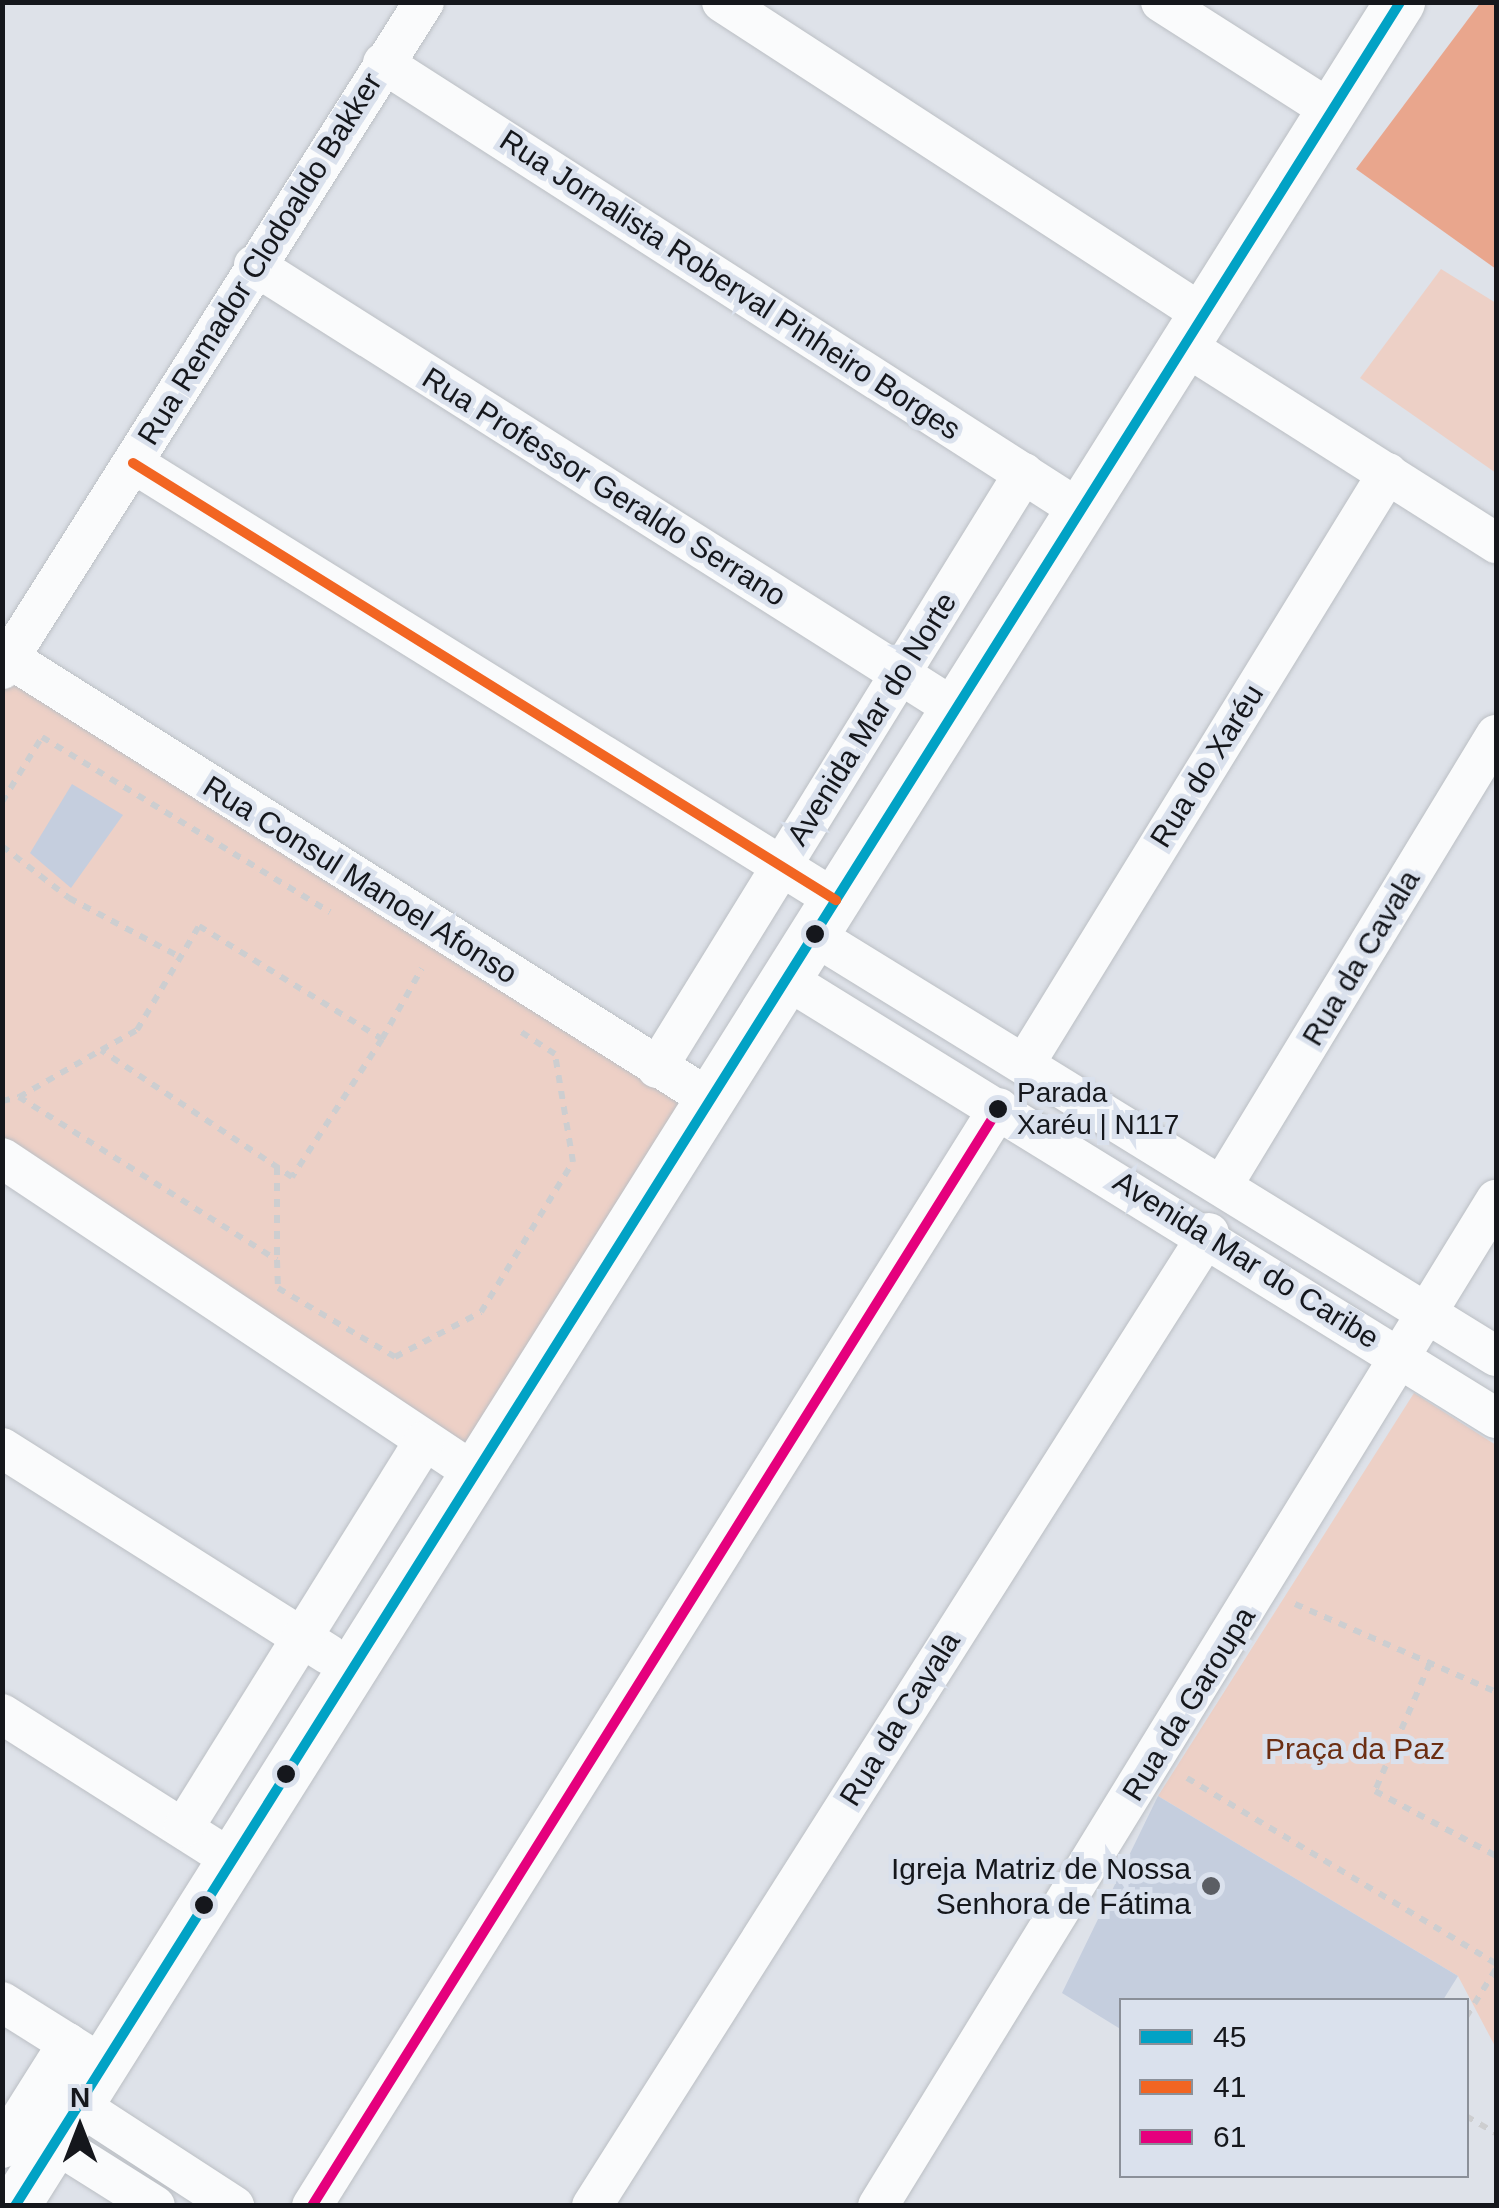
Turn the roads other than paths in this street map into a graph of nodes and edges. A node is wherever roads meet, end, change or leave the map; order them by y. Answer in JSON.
{"nodes":[{"id":1,"x":424,"y":2,"type":"edge"},
{"id":2,"x":722,"y":2,"type":"edge"},
{"id":3,"x":1160,"y":2,"type":"edge"},
{"id":4,"x":1400,"y":2,"type":"edge"},
{"id":5,"x":383,"y":62,"type":"junction"},
{"id":6,"x":1332,"y":111,"type":"junction"},
{"id":7,"x":254,"y":265,"type":"junction"},
{"id":8,"x":1194,"y":330,"type":"junction"},
{"id":9,"x":132,"y":462,"type":"junction"},
{"id":10,"x":1388,"y":472,"type":"junction"},
{"id":11,"x":1024,"y":473,"type":"junction"},
{"id":12,"x":1077,"y":508,"type":"junction"},
{"id":13,"x":1496,"y":543,"type":"edge"},
{"id":14,"x":6,"y":663,"type":"edge"},
{"id":15,"x":900,"y":674,"type":"junction"},
{"id":16,"x":954,"y":708,"type":"junction"},
{"id":17,"x":1496,"y":735,"type":"edge"},
{"id":18,"x":782,"y":866,"type":"junction"},
{"id":19,"x":826,"y":918,"type":"junction"},
{"id":20,"x":789,"y":981,"type":"junction"},
{"id":21,"x":1027,"y":1060,"type":"junction"},
{"id":22,"x":657,"y":1068,"type":"junction"},
{"id":23,"x":712,"y":1101,"type":"junction"},
{"id":24,"x":999,"y":1108,"type":"junction"},
{"id":25,"x":2,"y":1158,"type":"edge"},
{"id":26,"x":1225,"y":1181,"type":"junction"},
{"id":27,"x":1496,"y":1200,"type":"edge"},
{"id":28,"x":1209,"y":1233,"type":"junction"},
{"id":29,"x":1429,"y":1311,"type":"junction"},
{"id":30,"x":1496,"y":1356,"type":"edge"},
{"id":31,"x":1403,"y":1360,"type":"junction"},
{"id":32,"x":1496,"y":1418,"type":"edge"},
{"id":33,"x":424,"y":1442,"type":"junction"},
{"id":34,"x":2,"y":1448,"type":"edge"},
{"id":35,"x":479,"y":1476,"type":"junction"},
{"id":36,"x":305,"y":1638,"type":"junction"},
{"id":37,"x":356,"y":1673,"type":"junction"},
{"id":38,"x":2,"y":1714,"type":"edge"},
{"id":39,"x":184,"y":1827,"type":"junction"},
{"id":40,"x":232,"y":1860,"type":"junction"},
{"id":41,"x":2,"y":2002,"type":"edge"},
{"id":42,"x":77,"y":2090,"type":"junction"},
{"id":43,"x":2,"y":2148,"type":"edge"},
{"id":44,"x":15,"y":2206,"type":"edge"},
{"id":45,"x":155,"y":2206,"type":"edge"},
{"id":46,"x":234,"y":2206,"type":"edge"},
{"id":47,"x":312,"y":2206,"type":"edge"},
{"id":48,"x":592,"y":2206,"type":"edge"},
{"id":49,"x":878,"y":2206,"type":"edge"}],
"edges":[{"from":1,"to":5,"type":"street","name":"Rua Remador Clodoaldo Bakker"},
{"from":2,"to":8,"type":"street"},
{"from":3,"to":6,"type":"street"},
{"from":4,"to":6,"type":"street"},
{"from":5,"to":7,"type":"street","name":"Rua Remador Clodoaldo Bakker"},
{"from":5,"to":11,"type":"street","name":"Rua Jornalista Roberval Pinheiro Borges"},
{"from":6,"to":8,"type":"street"},
{"from":7,"to":9,"type":"street","name":"Rua Remador Clodoaldo Bakker"},
{"from":7,"to":15,"type":"street","name":"Rua Professor Geraldo Serrano"},
{"from":8,"to":10,"type":"street"},
{"from":8,"to":12,"type":"street"},
{"from":9,"to":14,"type":"street","name":"Rua Remador Clodoaldo Bakker"},
{"from":9,"to":18,"type":"street","name":"Avenida Mar do Caribe"},
{"from":10,"to":13,"type":"street"},
{"from":10,"to":21,"type":"street","name":"Rua do Xaréu"},
{"from":11,"to":12,"type":"street","name":"Rua Jornalista Roberval Pinheiro Borges"},
{"from":11,"to":15,"type":"street","name":"Avenida Mar do Norte"},
{"from":12,"to":16,"type":"street"},
{"from":14,"to":22,"type":"street","name":"Rua Consul Manoel Afonso"},
{"from":15,"to":16,"type":"street","name":"Rua Professor Geraldo Serrano"},
{"from":15,"to":18,"type":"street","name":"Avenida Mar do Norte"},
{"from":16,"to":19,"type":"street"},
{"from":17,"to":26,"type":"street","name":"Rua da Cavala"},
{"from":18,"to":19,"type":"street","name":"Avenida Mar do Caribe"},
{"from":18,"to":22,"type":"street","name":"Avenida Mar do Norte"},
{"from":19,"to":20,"type":"street"},
{"from":19,"to":21,"type":"street","name":"Avenida Mar do Caribe"},
{"from":20,"to":23,"type":"street"},
{"from":20,"to":24,"type":"street","name":"Avenida Mar do Caribe"},
{"from":21,"to":26,"type":"street","name":"Avenida Mar do Caribe"},
{"from":22,"to":23,"type":"street","name":"Rua Consul Manoel Afonso"},
{"from":23,"to":35,"type":"street"},
{"from":24,"to":28,"type":"street","name":"Avenida Mar do Caribe"},
{"from":24,"to":47,"type":"street"},
{"from":25,"to":33,"type":"street"},
{"from":26,"to":29,"type":"street","name":"Avenida Mar do Caribe"},
{"from":27,"to":29,"type":"street","name":"Rua da Garoupa"},
{"from":28,"to":31,"type":"street","name":"Avenida Mar do Caribe"},
{"from":28,"to":48,"type":"street","name":"Rua da Cavala"},
{"from":29,"to":30,"type":"street","name":"Avenida Mar do Caribe"},
{"from":29,"to":31,"type":"street","name":"Rua da Garoupa"},
{"from":31,"to":32,"type":"street","name":"Avenida Mar do Caribe"},
{"from":31,"to":49,"type":"street","name":"Rua da Garoupa"},
{"from":33,"to":35,"type":"street"},
{"from":33,"to":36,"type":"street"},
{"from":34,"to":36,"type":"street"},
{"from":35,"to":37,"type":"street"},
{"from":36,"to":37,"type":"street"},
{"from":36,"to":39,"type":"street"},
{"from":37,"to":40,"type":"street"},
{"from":38,"to":39,"type":"street"},
{"from":39,"to":40,"type":"street"},
{"from":40,"to":42,"type":"street"},
{"from":41,"to":42,"type":"street"},
{"from":42,"to":43,"type":"street"},
{"from":42,"to":44,"type":"street"},
{"from":42,"to":45,"type":"street"},
{"from":42,"to":46,"type":"street"}]}
